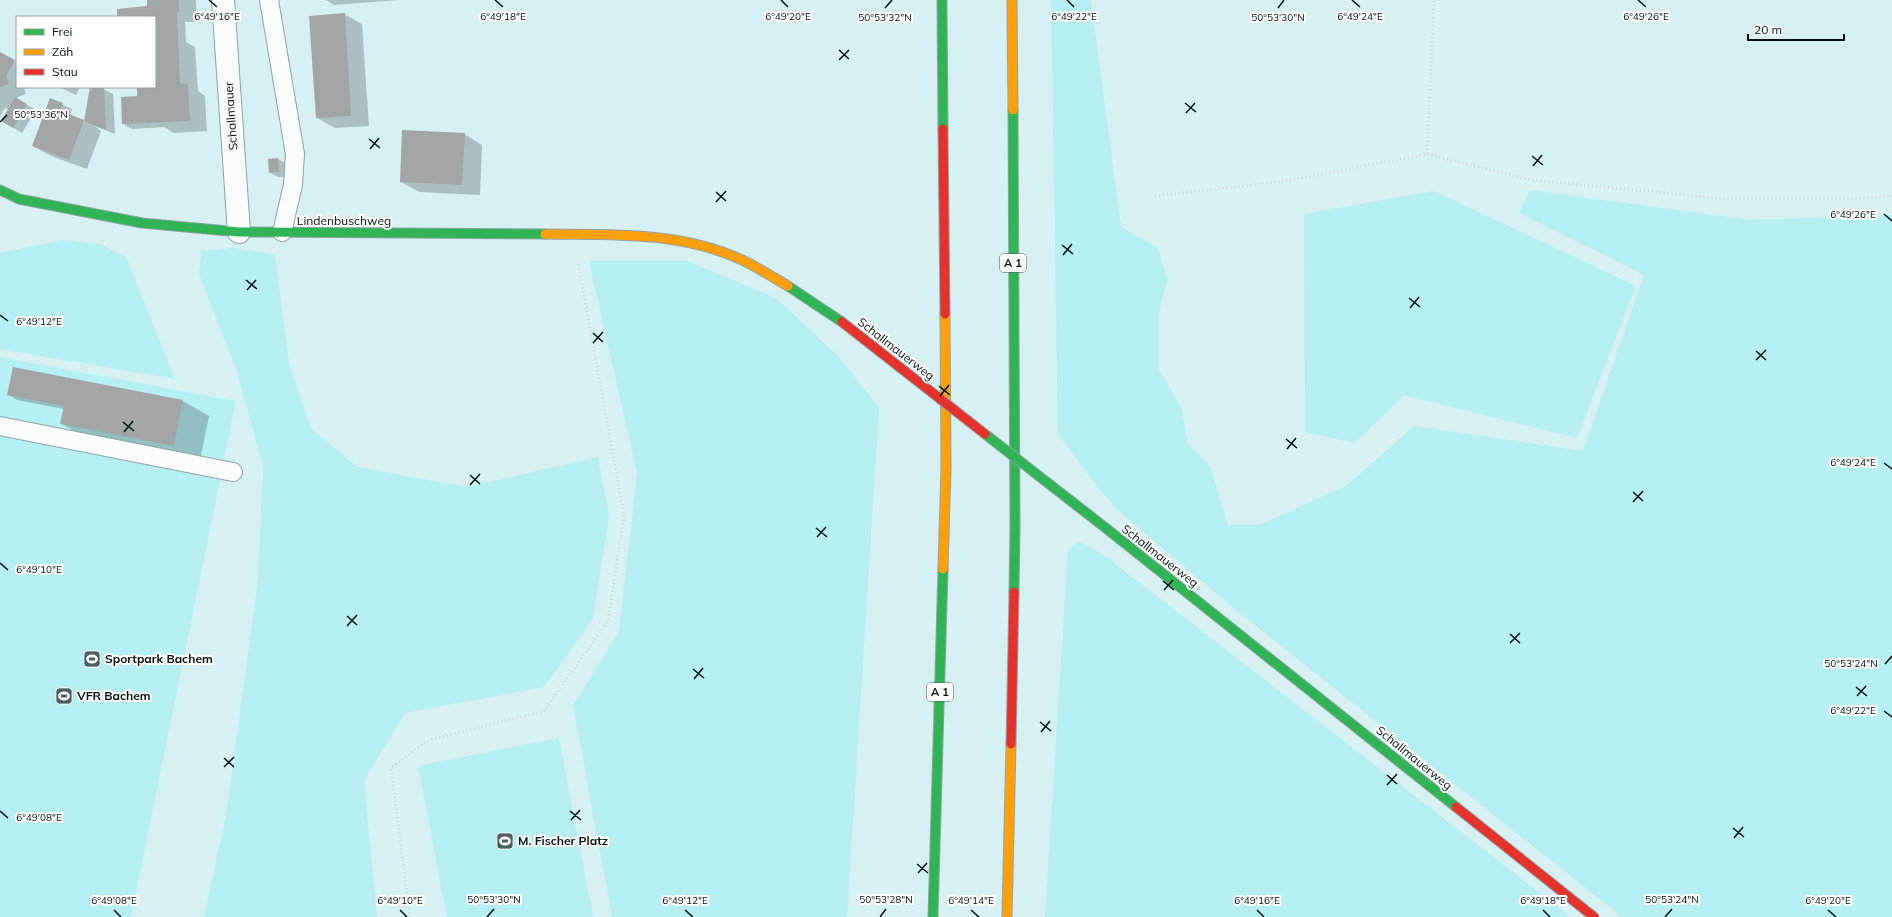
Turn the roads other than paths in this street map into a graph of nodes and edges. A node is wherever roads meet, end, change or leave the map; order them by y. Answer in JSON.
{"nodes":[{"id":1,"x":223,"y":0,"type":"edge"},
{"id":2,"x":269,"y":0,"type":"edge"},
{"id":3,"x":942,"y":0,"type":"edge"},
{"id":4,"x":1012,"y":0,"type":"edge"},
{"id":5,"x":0,"y":190,"type":"edge"},
{"id":6,"x":239,"y":232,"type":"junction"},
{"id":7,"x":282,"y":232,"type":"junction"},
{"id":8,"x":693,"y":243,"type":"joint"},
{"id":9,"x":0,"y":426,"type":"edge"},
{"id":10,"x":233,"y":472,"type":"dead end"},
{"id":11,"x":933,"y":917,"type":"edge"},
{"id":12,"x":1007,"y":917,"type":"edge"},
{"id":13,"x":1594,"y":917,"type":"edge"}],
"edges":[{"from":1,"to":6,"type":"street","name":"Schallmauer"},
{"from":2,"to":7,"type":"lane"},
{"from":3,"to":11,"type":"main road","number":"A 1"},
{"from":4,"to":12,"type":"main road","number":"A 1"},
{"from":5,"to":6,"type":"main road","name":"Lindenbuschweg"},
{"from":6,"to":7,"type":"main road","name":"Lindenbuschweg"},
{"from":7,"to":8,"type":"main road","name":"Lindenbuschweg"},
{"from":8,"to":13,"type":"main road","name":"Schallmauerweg","bridge":true},
{"from":9,"to":10,"type":"lane"}]}
